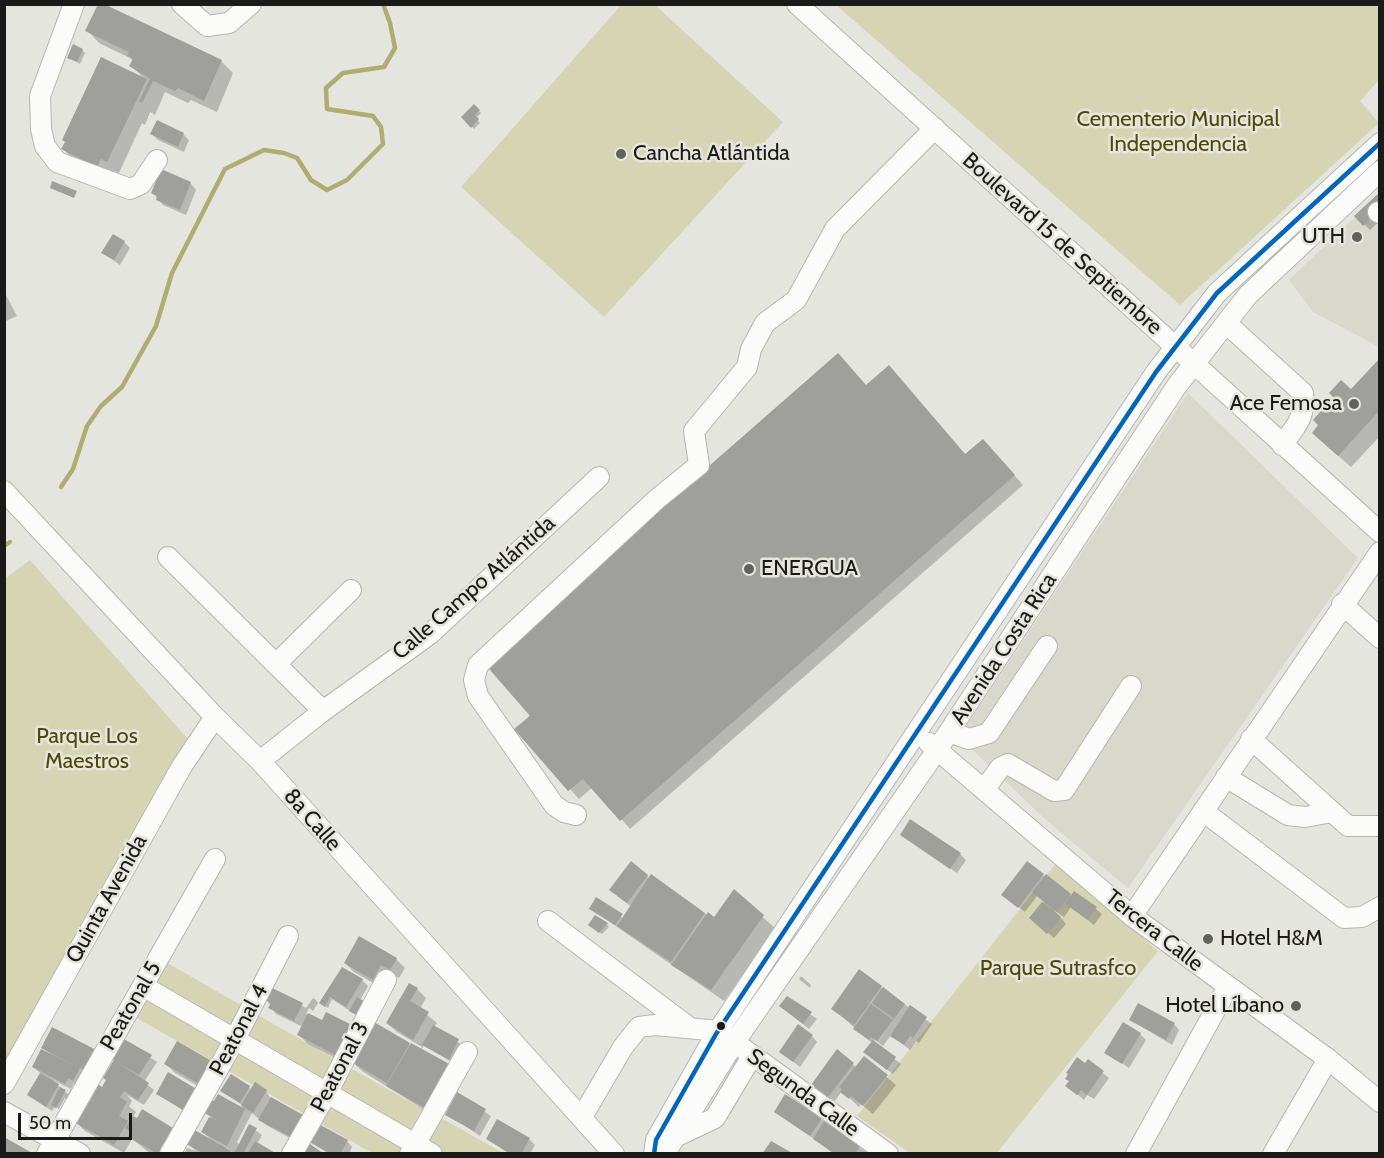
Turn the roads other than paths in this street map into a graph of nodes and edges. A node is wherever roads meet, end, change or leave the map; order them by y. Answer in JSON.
{"nodes":[{"id":1,"x":74,"y":4,"type":"edge"},
{"id":2,"x":182,"y":4,"type":"edge"},
{"id":3,"x":251,"y":4,"type":"edge"},
{"id":4,"x":797,"y":4,"type":"edge"},
{"id":5,"x":935,"y":128,"type":"junction"},
{"id":6,"x":1380,"y":143,"type":"edge"},
{"id":7,"x":157,"y":160,"type":"dead end"},
{"id":8,"x":1380,"y":171,"type":"edge"},
{"id":9,"x":1368,"y":207,"type":"edge"},
{"id":10,"x":1226,"y":323,"type":"junction"},
{"id":11,"x":1175,"y":347,"type":"junction"},
{"id":12,"x":1194,"y":364,"type":"junction"},
{"id":13,"x":1282,"y":445,"type":"junction"},
{"id":14,"x":599,"y":477,"type":"dead end"},
{"id":15,"x":4,"y":491,"type":"edge"},
{"id":16,"x":1380,"y":532,"type":"edge"},
{"id":17,"x":1380,"y":552,"type":"edge"},
{"id":18,"x":168,"y":557,"type":"dead end"},
{"id":19,"x":351,"y":590,"type":"dead end"},
{"id":20,"x":1342,"y":604,"type":"junction"},
{"id":21,"x":1380,"y":638,"type":"edge"},
{"id":22,"x":1047,"y":646,"type":"dead end"},
{"id":23,"x":276,"y":664,"type":"junction"},
{"id":24,"x":1131,"y":686,"type":"dead end"},
{"id":25,"x":323,"y":711,"type":"junction"},
{"id":26,"x":214,"y":717,"type":"junction"},
{"id":27,"x":916,"y":731,"type":"junction"},
{"id":28,"x":949,"y":732,"type":"junction"},
{"id":29,"x":1251,"y":739,"type":"junction"},
{"id":30,"x":937,"y":750,"type":"junction"},
{"id":31,"x":260,"y":761,"type":"junction"},
{"id":32,"x":1226,"y":777,"type":"junction"},
{"id":33,"x":984,"y":790,"type":"junction"},
{"id":34,"x":1203,"y":811,"type":"junction"},
{"id":35,"x":1332,"y":812,"type":"junction"},
{"id":36,"x":576,"y":815,"type":"dead end"},
{"id":37,"x":1380,"y":826,"type":"edge"},
{"id":38,"x":215,"y":859,"type":"dead end"},
{"id":39,"x":1380,"y":907,"type":"edge"},
{"id":40,"x":1132,"y":916,"type":"junction"},
{"id":41,"x":548,"y":921,"type":"dead end"},
{"id":42,"x":288,"y":936,"type":"dead end"},
{"id":43,"x":386,"y":980,"type":"dead end"},
{"id":44,"x":143,"y":986,"type":"junction"},
{"id":45,"x":1228,"y":987,"type":"junction"},
{"id":46,"x":691,"y":1029,"type":"junction"},
{"id":47,"x":726,"y":1037,"type":"junction"},
{"id":48,"x":236,"y":1039,"type":"junction"},
{"id":49,"x":467,"y":1052,"type":"dead end"},
{"id":50,"x":752,"y":1056,"type":"junction"},
{"id":51,"x":1328,"y":1059,"type":"junction"},
{"id":52,"x":4,"y":1084,"type":"edge"},
{"id":53,"x":328,"y":1092,"type":"junction"},
{"id":54,"x":1380,"y":1102,"type":"edge"},
{"id":55,"x":4,"y":1112,"type":"edge"},
{"id":56,"x":582,"y":1117,"type":"junction"},
{"id":57,"x":675,"y":1137,"type":"junction"},
{"id":58,"x":51,"y":1146,"type":"edge"},
{"id":59,"x":419,"y":1150,"type":"edge"},
{"id":60,"x":881,"y":1151,"type":"edge"},
{"id":61,"x":80,"y":1154,"type":"edge"},
{"id":62,"x":170,"y":1154,"type":"edge"},
{"id":63,"x":292,"y":1154,"type":"edge"},
{"id":64,"x":614,"y":1154,"type":"edge"},
{"id":65,"x":654,"y":1154,"type":"edge"},
{"id":66,"x":662,"y":1154,"type":"edge"},
{"id":67,"x":1136,"y":1154,"type":"edge"},
{"id":68,"x":1273,"y":1154,"type":"edge"}],
"edges":[{"from":1,"to":7,"type":"street"},
{"from":2,"to":3,"type":"street"},
{"from":4,"to":5,"type":"street","name":"Boulevard 15 de Septiembre"},
{"from":5,"to":11,"type":"street","name":"Boulevard 15 de Septiembre"},
{"from":5,"to":36,"type":"street"},
{"from":6,"to":11,"type":"street","name":"Avenida Costa Rica"},
{"from":8,"to":9,"type":"street","name":"Avenida Costa Rica"},
{"from":9,"to":10,"type":"street","name":"Avenida Costa Rica"},
{"from":10,"to":12,"type":"street","name":"Avenida Costa Rica"},
{"from":10,"to":13,"type":"street"},
{"from":11,"to":12,"type":"street","name":"Boulevard 15 de Septiembre"},
{"from":11,"to":27,"type":"street","name":"Avenida Costa Rica"},
{"from":12,"to":13,"type":"street","name":"Boulevard 15 de Septiembre"},
{"from":12,"to":28,"type":"street","name":"Avenida Costa Rica"},
{"from":13,"to":16,"type":"street","name":"Boulevard 15 de Septiembre"},
{"from":14,"to":25,"type":"street","name":"Calle Campo Atlántida"},
{"from":15,"to":26,"type":"street","name":"8a Calle"},
{"from":17,"to":20,"type":"street"},
{"from":18,"to":23,"type":"street"},
{"from":19,"to":23,"type":"street"},
{"from":20,"to":21,"type":"street"},
{"from":20,"to":29,"type":"street"},
{"from":22,"to":28,"type":"street"},
{"from":23,"to":25,"type":"street"},
{"from":24,"to":33,"type":"street"},
{"from":25,"to":31,"type":"street","name":"Calle Campo Atlántida"},
{"from":26,"to":31,"type":"street","name":"8a Calle"},
{"from":26,"to":52,"type":"street","name":"Quinta Avenida"},
{"from":27,"to":30,"type":"street","name":"Tercera Calle"},
{"from":27,"to":47,"type":"street","name":"Avenida Costa Rica"},
{"from":28,"to":30,"type":"street","name":"Avenida Costa Rica"},
{"from":29,"to":32,"type":"street"},
{"from":29,"to":35,"type":"street"},
{"from":30,"to":33,"type":"street","name":"Tercera Calle"},
{"from":30,"to":47,"type":"street","name":"Avenida Costa Rica"},
{"from":31,"to":56,"type":"street","name":"8a Calle"},
{"from":32,"to":34,"type":"street"},
{"from":32,"to":35,"type":"street"},
{"from":33,"to":40,"type":"street","name":"Tercera Calle"},
{"from":34,"to":39,"type":"street"},
{"from":34,"to":40,"type":"street"},
{"from":35,"to":37,"type":"street"},
{"from":38,"to":44,"type":"street","name":"Peatonal 5"},
{"from":40,"to":45,"type":"street","name":"Tercera Calle"},
{"from":41,"to":46,"type":"street"},
{"from":42,"to":48,"type":"street","name":"Peatonal 4"},
{"from":43,"to":53,"type":"street","name":"Peatonal 3"},
{"from":44,"to":48,"type":"street"},
{"from":44,"to":58,"type":"street","name":"Peatonal 5"},
{"from":45,"to":51,"type":"street","name":"Tercera Calle"},
{"from":45,"to":67,"type":"street"},
{"from":46,"to":47,"type":"street"},
{"from":46,"to":56,"type":"street"},
{"from":47,"to":50,"type":"street","name":"Segunda Calle"},
{"from":47,"to":57,"type":"street","name":"Avenida Costa Rica"},
{"from":47,"to":65,"type":"street","name":"Avenida Costa Rica"},
{"from":48,"to":53,"type":"street"},
{"from":48,"to":62,"type":"street","name":"Peatonal 4"},
{"from":49,"to":59,"type":"street"},
{"from":50,"to":57,"type":"street"},
{"from":50,"to":60,"type":"street","name":"Segunda Calle"},
{"from":51,"to":54,"type":"street","name":"Tercera Calle"},
{"from":51,"to":68,"type":"street"},
{"from":53,"to":59,"type":"street"},
{"from":53,"to":63,"type":"street","name":"Peatonal 3"},
{"from":55,"to":58,"type":"street"},
{"from":56,"to":64,"type":"street","name":"8a Calle"},
{"from":57,"to":66,"type":"street","name":"Avenida Costa Rica"},
{"from":58,"to":61,"type":"street"}]}
